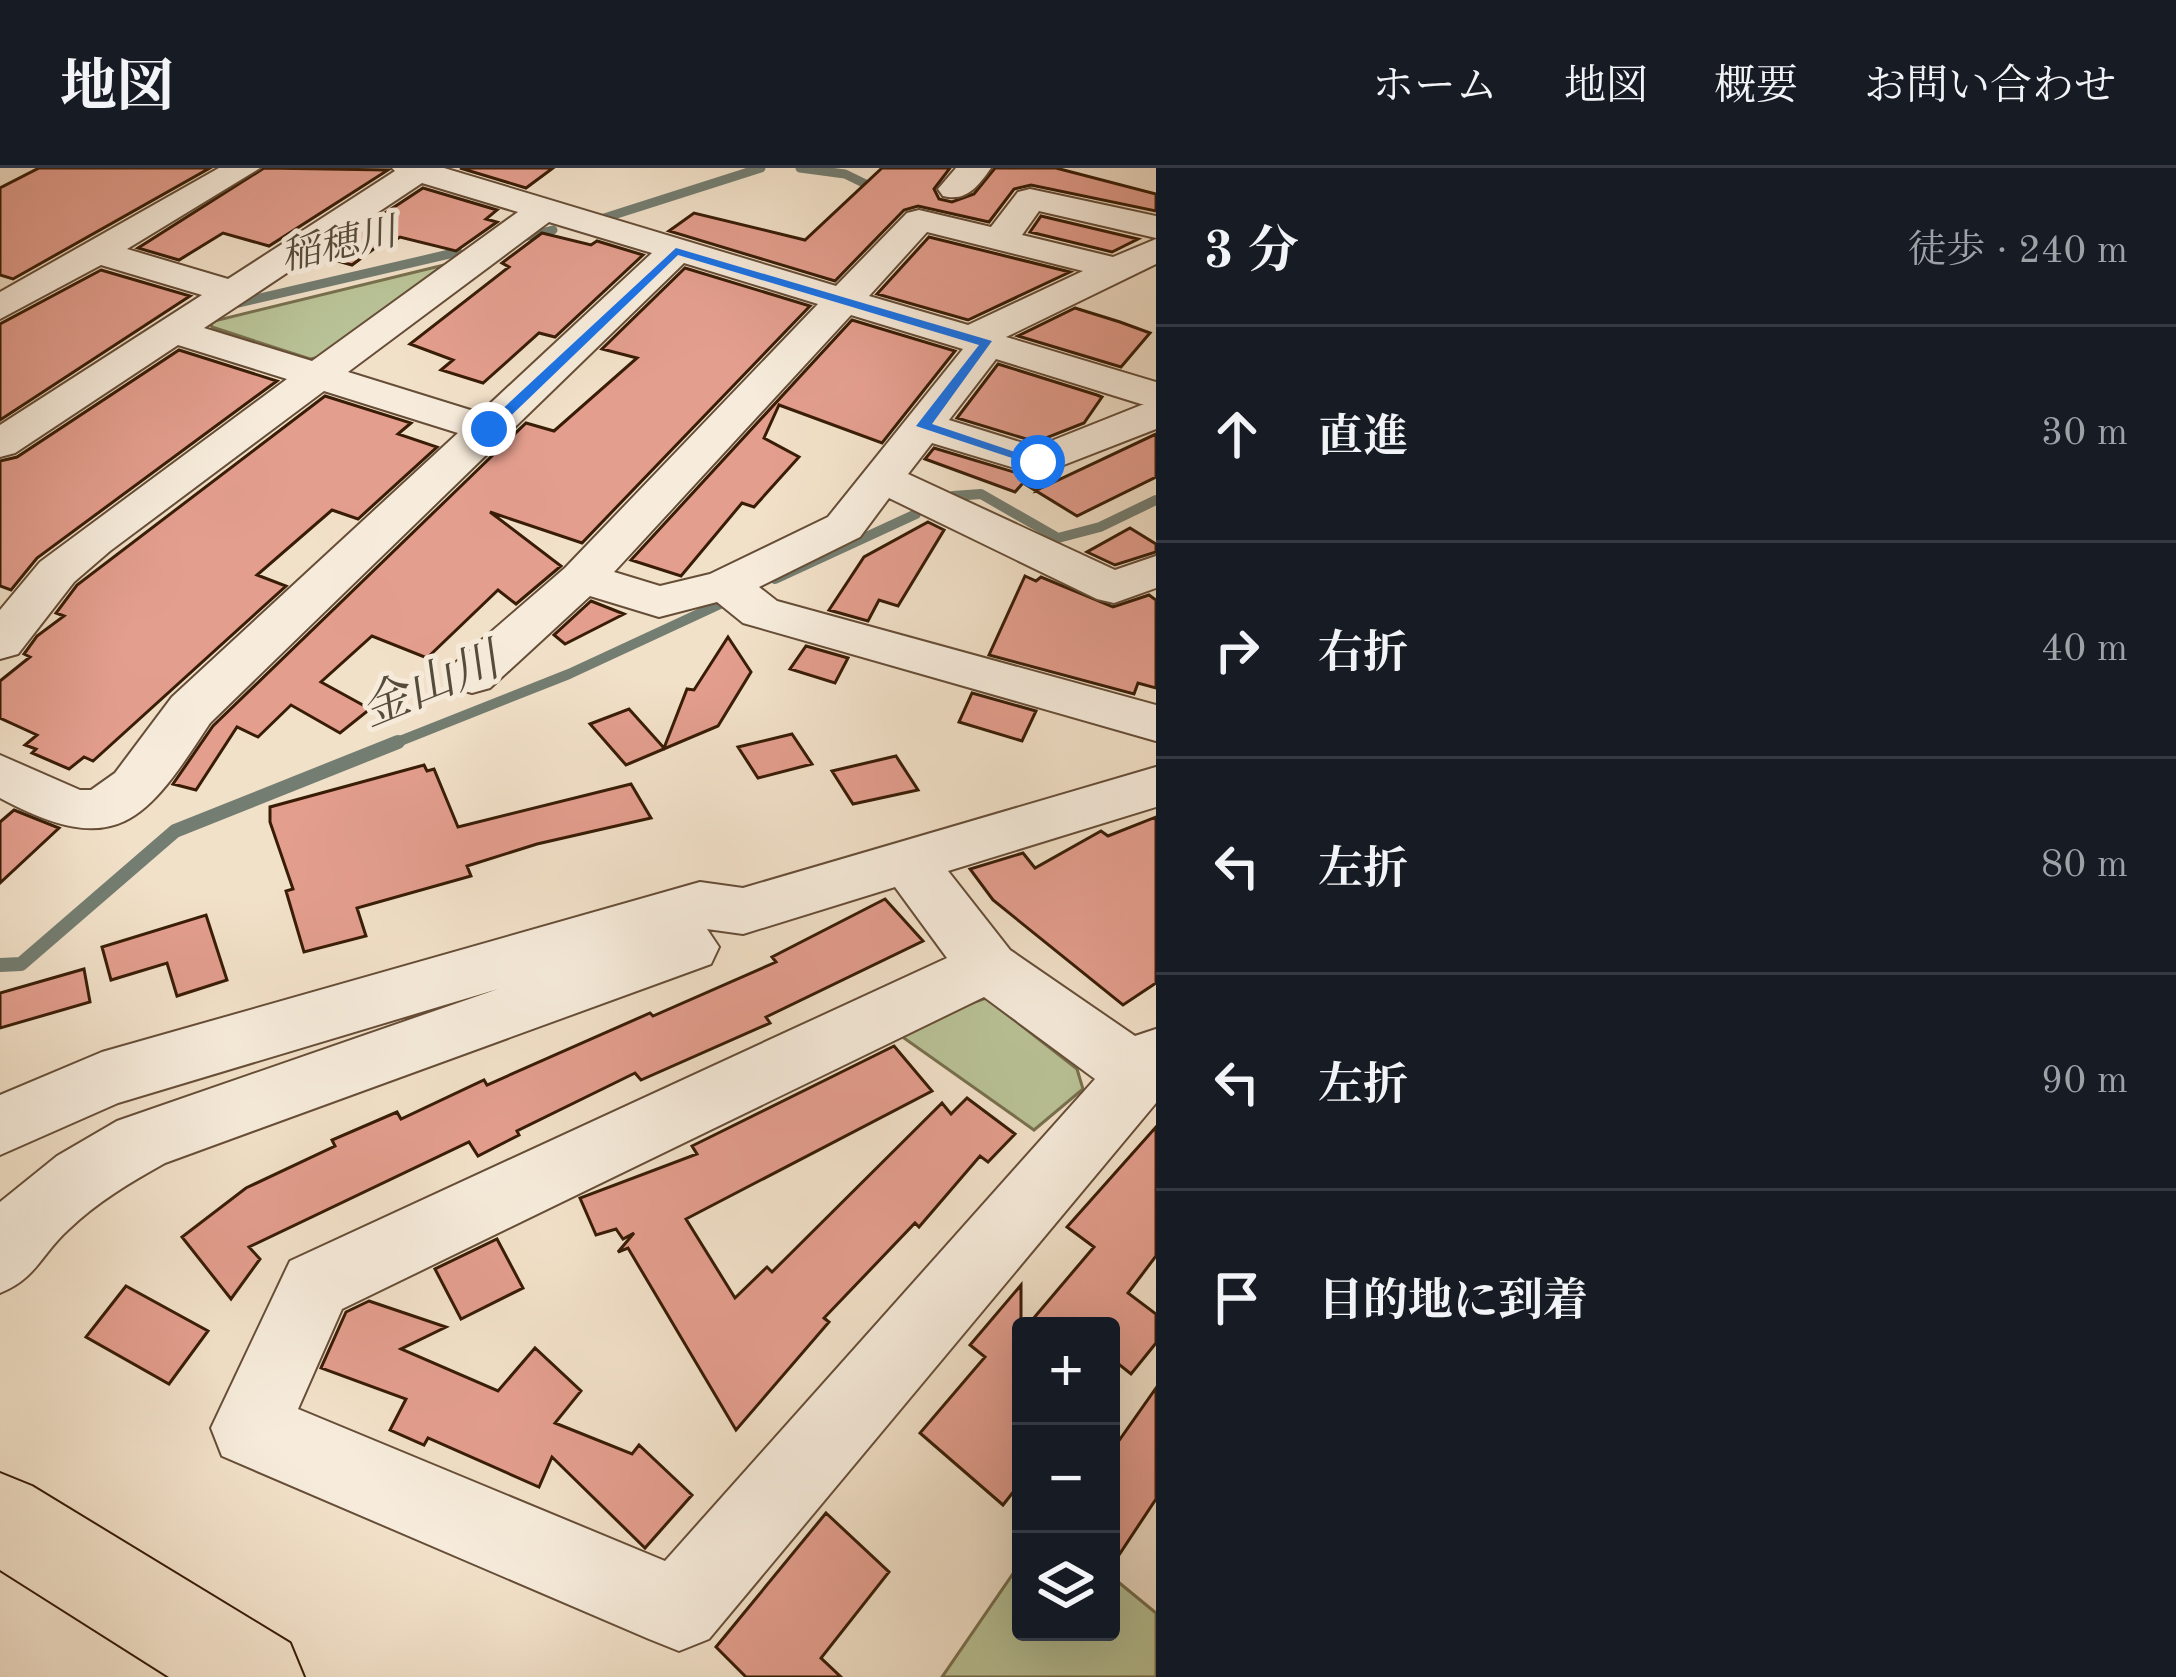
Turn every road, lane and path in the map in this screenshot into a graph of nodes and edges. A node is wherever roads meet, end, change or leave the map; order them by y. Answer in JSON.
{"nodes":[{"id":1,"x":243,"y":168,"type":"edge"},
{"id":2,"x":417,"y":169,"type":"edge"},
{"id":3,"x":559,"y":213,"type":"junction"},
{"id":4,"x":1156,"y":226,"type":"edge"},
{"id":5,"x":1001,"y":238,"type":"junction"},
{"id":6,"x":1156,"y":250,"type":"edge"},
{"id":7,"x":676,"y":251,"type":"junction"},
{"id":8,"x":97,"y":252,"type":"junction"},
{"id":9,"x":1118,"y":268,"type":"junction"},
{"id":10,"x":233,"y":292,"type":"junction"},
{"id":11,"x":838,"y":301,"type":"junction"},
{"id":12,"x":0,"y":308,"type":"edge"},
{"id":13,"x":174,"y":331,"type":"junction"},
{"id":14,"x":979,"y":341,"type":"junction"},
{"id":15,"x":320,"y":375,"type":"junction"},
{"id":16,"x":1156,"y":395,"type":"edge"},
{"id":17,"x":1156,"y":414,"type":"edge"},
{"id":18,"x":923,"y":426,"type":"junction"},
{"id":19,"x":489,"y":429,"type":"junction"},
{"id":20,"x":0,"y":444,"type":"edge"},
{"id":21,"x":882,"y":478,"type":"junction"},
{"id":22,"x":1156,"y":571,"type":"edge"},
{"id":23,"x":582,"y":578,"type":"junction"},
{"id":24,"x":743,"y":599,"type":"junction"},
{"id":25,"x":0,"y":644,"type":"edge"},
{"id":26,"x":472,"y":676,"type":"dead end"},
{"id":27,"x":1156,"y":722,"type":"edge"},
{"id":28,"x":0,"y":774,"type":"edge"},
{"id":29,"x":1156,"y":787,"type":"edge"},
{"id":30,"x":908,"y":861,"type":"junction"},
{"id":31,"x":742,"y":911,"type":"junction"},
{"id":32,"x":988,"y":967,"type":"junction"},
{"id":33,"x":1148,"y":1065,"type":"edge"},
{"id":34,"x":0,"y":1126,"type":"edge"},
{"id":35,"x":0,"y":1259,"type":"edge"},
{"id":36,"x":0,"y":1518,"type":"edge"},
{"id":37,"x":256,"y":1677,"type":"edge"}],
"edges":[{"from":1,"to":8,"type":"street"},
{"from":2,"to":3,"type":"street"},
{"from":2,"to":10,"type":"street"},
{"from":3,"to":7,"type":"street"},
{"from":3,"to":15,"type":"street"},
{"from":4,"to":5,"type":"street"},
{"from":5,"to":9,"type":"street"},
{"from":5,"to":11,"type":"street"},
{"from":6,"to":9,"type":"street"},
{"from":7,"to":11,"type":"street"},
{"from":7,"to":19,"type":"street"},
{"from":8,"to":10,"type":"street"},
{"from":8,"to":12,"type":"street"},
{"from":9,"to":14,"type":"street"},
{"from":10,"to":13,"type":"street"},
{"from":11,"to":14,"type":"street"},
{"from":11,"to":23,"type":"street"},
{"from":13,"to":15,"type":"street"},
{"from":13,"to":20,"type":"street"},
{"from":14,"to":16,"type":"street"},
{"from":14,"to":18,"type":"street"},
{"from":15,"to":19,"type":"street"},
{"from":15,"to":25,"type":"street"},
{"from":17,"to":18,"type":"street"},
{"from":18,"to":21,"type":"street"},
{"from":19,"to":28,"type":"street"},
{"from":21,"to":22,"type":"street"},
{"from":21,"to":24,"type":"street"},
{"from":23,"to":24,"type":"street"},
{"from":23,"to":26,"type":"street"},
{"from":24,"to":27,"type":"street"},
{"from":29,"to":30,"type":"street"},
{"from":30,"to":31,"type":"street"},
{"from":30,"to":32,"type":"street"},
{"from":31,"to":34,"type":"street"},
{"from":31,"to":35,"type":"street"},
{"from":32,"to":33,"type":"street"},
{"from":32,"to":33,"type":"street"},
{"from":36,"to":37,"type":"highway"}]}
